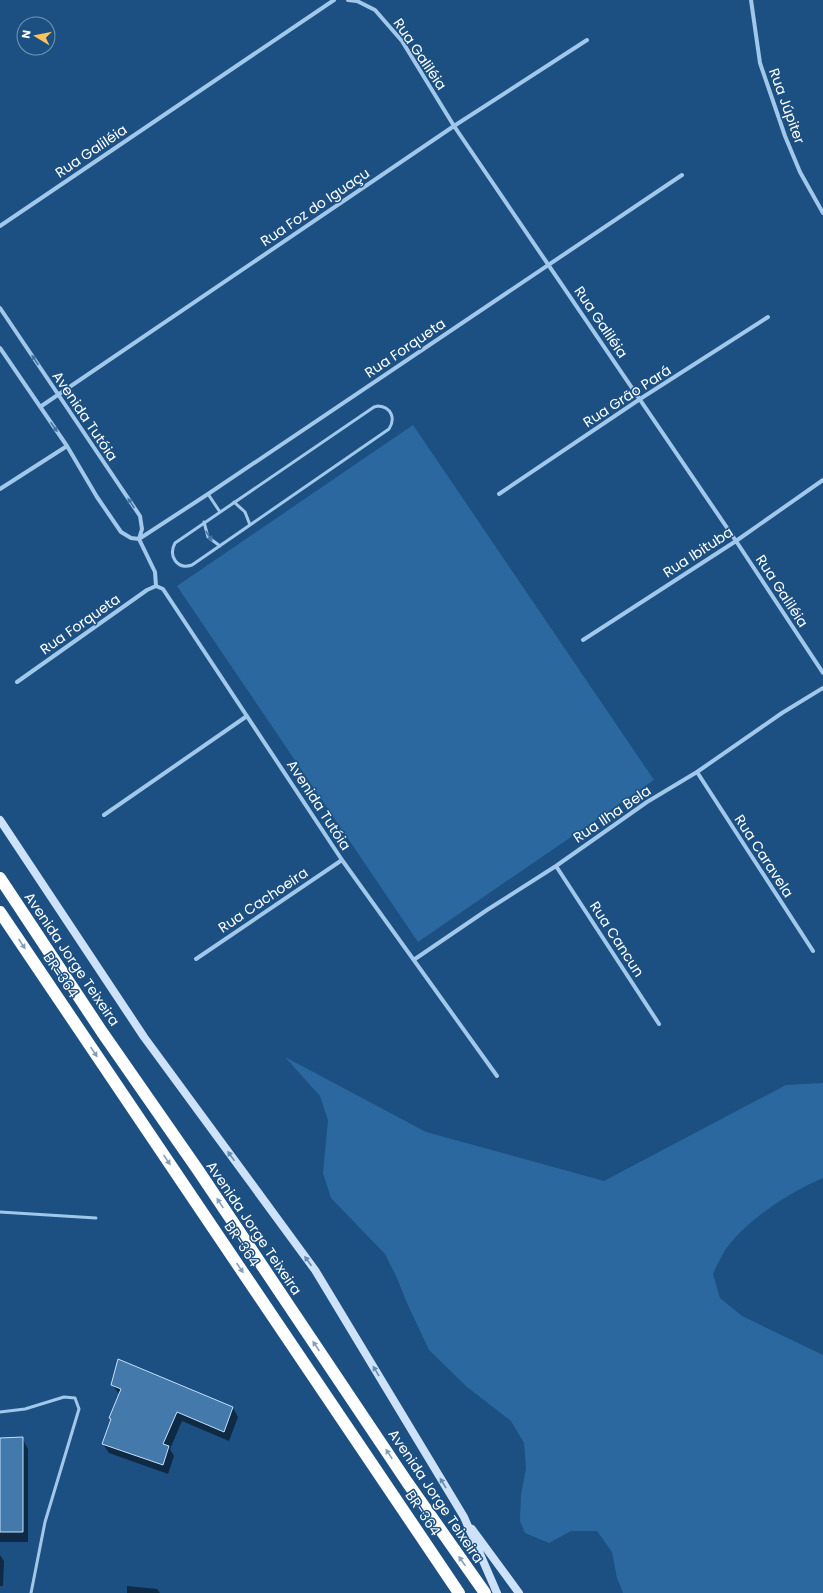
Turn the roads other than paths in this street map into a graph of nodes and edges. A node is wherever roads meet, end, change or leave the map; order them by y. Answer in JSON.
{"nodes":[{"id":1,"x":334,"y":0,"type":"edge"},
{"id":2,"x":348,"y":0,"type":"edge"},
{"id":3,"x":751,"y":0,"type":"edge"},
{"id":4,"x":587,"y":40,"type":"dead end"},
{"id":5,"x":454,"y":126,"type":"junction"},
{"id":6,"x":682,"y":175,"type":"dead end"},
{"id":7,"x":823,"y":213,"type":"edge"},
{"id":8,"x":0,"y":226,"type":"edge"},
{"id":9,"x":550,"y":265,"type":"junction"},
{"id":10,"x":0,"y":308,"type":"edge"},
{"id":11,"x":768,"y":317,"type":"dead end"},
{"id":12,"x":0,"y":348,"type":"edge"},
{"id":13,"x":58,"y":394,"type":"junction"},
{"id":14,"x":640,"y":399,"type":"junction"},
{"id":15,"x":40,"y":407,"type":"junction"},
{"id":16,"x":67,"y":446,"type":"junction"},
{"id":17,"x":823,"y":480,"type":"edge"},
{"id":18,"x":0,"y":489,"type":"edge"},
{"id":19,"x":208,"y":494,"type":"junction"},
{"id":20,"x":499,"y":494,"type":"dead end"},
{"id":21,"x":234,"y":502,"type":"junction"},
{"id":22,"x":220,"y":512,"type":"junction"},
{"id":23,"x":204,"y":522,"type":"junction"},
{"id":24,"x":250,"y":525,"type":"junction"},
{"id":25,"x":139,"y":539,"type":"junction"},
{"id":26,"x":736,"y":541,"type":"junction"},
{"id":27,"x":220,"y":546,"type":"junction"},
{"id":28,"x":156,"y":586,"type":"junction"},
{"id":29,"x":583,"y":640,"type":"dead end"},
{"id":30,"x":823,"y":673,"type":"edge"},
{"id":31,"x":17,"y":682,"type":"dead end"},
{"id":32,"x":823,"y":688,"type":"edge"},
{"id":33,"x":247,"y":716,"type":"junction"},
{"id":34,"x":697,"y":772,"type":"junction"},
{"id":35,"x":104,"y":815,"type":"dead end"},
{"id":36,"x":0,"y":820,"type":"edge"},
{"id":37,"x":342,"y":860,"type":"junction"},
{"id":38,"x":556,"y":866,"type":"junction"},
{"id":39,"x":0,"y":878,"type":"edge"},
{"id":40,"x":0,"y":912,"type":"edge"},
{"id":41,"x":813,"y":951,"type":"dead end"},
{"id":42,"x":196,"y":958,"type":"dead end"},
{"id":43,"x":414,"y":959,"type":"junction"},
{"id":44,"x":659,"y":1024,"type":"dead end"},
{"id":45,"x":497,"y":1076,"type":"dead end"},
{"id":46,"x":0,"y":1212,"type":"edge"},
{"id":47,"x":96,"y":1218,"type":"dead end"},
{"id":48,"x":0,"y":1412,"type":"edge"},
{"id":49,"x":464,"y":1517,"type":"junction"},
{"id":50,"x":31,"y":1593,"type":"edge"},
{"id":51,"x":459,"y":1593,"type":"edge"},
{"id":52,"x":485,"y":1593,"type":"edge"},
{"id":53,"x":497,"y":1593,"type":"edge"},
{"id":54,"x":519,"y":1593,"type":"edge"}],
"edges":[{"from":1,"to":8,"type":"street","name":"Rua Galiléia"},
{"from":2,"to":5,"type":"street","name":"Rua Galiléia"},
{"from":3,"to":7,"type":"street","name":"Rua Júpiter"},
{"from":4,"to":5,"type":"street","name":"Rua Foz do Iguaçu"},
{"from":5,"to":9,"type":"street","name":"Rua Galiléia"},
{"from":5,"to":13,"type":"street","name":"Rua Foz do Iguaçu"},
{"from":6,"to":9,"type":"street","name":"Rua Forqueta"},
{"from":9,"to":14,"type":"street","name":"Rua Galiléia"},
{"from":9,"to":19,"type":"street","name":"Rua Forqueta"},
{"from":13,"to":10,"type":"street","name":"Avenida Tutóia","one_way":true},
{"from":11,"to":14,"type":"street","name":"Rua Grão Pará"},
{"from":12,"to":15,"type":"street"},
{"from":13,"to":15,"type":"street","name":"Rua Foz do Iguaçu"},
{"from":25,"to":13,"type":"street","name":"Avenida Tutóia","one_way":true},
{"from":14,"to":20,"type":"street","name":"Rua Grão Pará"},
{"from":14,"to":26,"type":"street","name":"Rua Galiléia"},
{"from":15,"to":16,"type":"street","one_way":true},
{"from":16,"to":18,"type":"street"},
{"from":16,"to":25,"type":"street"},
{"from":17,"to":26,"type":"street","name":"Rua Ibituba"},
{"from":19,"to":22,"type":"lane"},
{"from":19,"to":25,"type":"street","name":"Rua Forqueta"},
{"from":21,"to":22,"type":"lane"},
{"from":21,"to":24,"type":"lane"},
{"from":21,"to":24,"type":"lane"},
{"from":22,"to":23,"type":"lane"},
{"from":23,"to":27,"type":"lane","one_way":true},
{"from":23,"to":27,"type":"lane"},
{"from":24,"to":27,"type":"lane"},
{"from":25,"to":28,"type":"street"},
{"from":26,"to":29,"type":"street","name":"Rua Ibituba"},
{"from":26,"to":30,"type":"street","name":"Rua Galiléia"},
{"from":28,"to":31,"type":"street","name":"Rua Forqueta"},
{"from":28,"to":33,"type":"street","name":"Avenida Tutóia"},
{"from":32,"to":34,"type":"street","name":"Rua Ilha Bela"},
{"from":33,"to":35,"type":"street"},
{"from":33,"to":37,"type":"street","name":"Avenida Tutóia"},
{"from":34,"to":38,"type":"street","name":"Rua Ilha Bela"},
{"from":34,"to":41,"type":"street","name":"Rua Caravela"},
{"from":49,"to":36,"type":"street","one_way":true},
{"from":37,"to":42,"type":"street","name":"Rua Cachoeira"},
{"from":37,"to":43,"type":"street","name":"Avenida Tutóia"},
{"from":38,"to":43,"type":"street","name":"Rua Ilha Bela"},
{"from":38,"to":44,"type":"street","name":"Rua Cancun"},
{"from":52,"to":39,"type":"highway","name":"Avenida Jorge Teixeira","number":"BR-364","one_way":true},
{"from":40,"to":51,"type":"highway","name":"BR-364","number":"BR-364","one_way":true},
{"from":43,"to":45,"type":"street","name":"Avenida Tutóia"},
{"from":46,"to":47,"type":"lane"},
{"from":48,"to":50,"type":"lane"},
{"from":49,"to":53,"type":"street"},
{"from":49,"to":54,"type":"street"}]}
